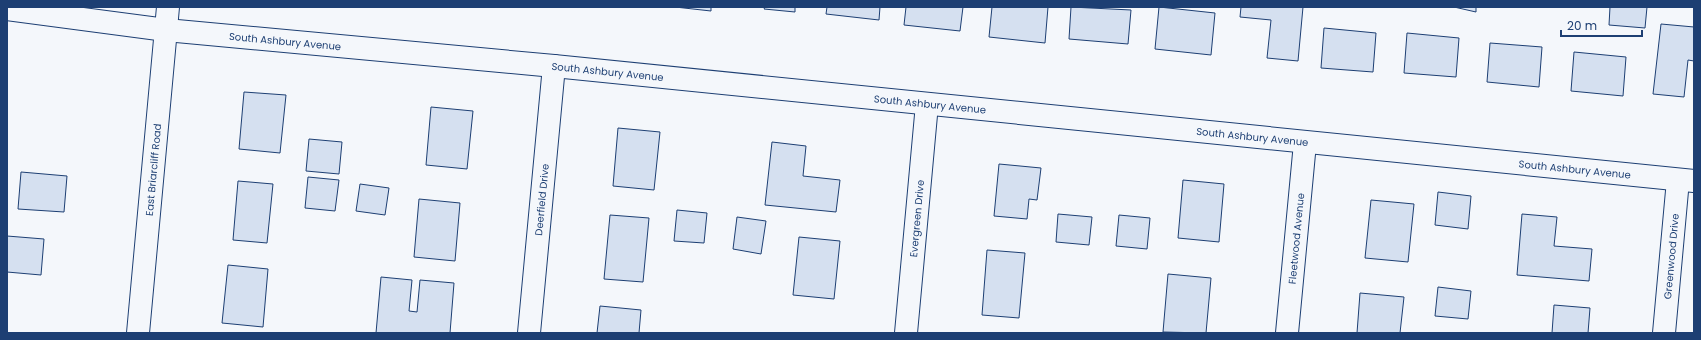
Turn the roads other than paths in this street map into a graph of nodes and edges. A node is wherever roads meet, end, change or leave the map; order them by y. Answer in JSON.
{"nodes":[{"id":1,"x":168,"y":7,"type":"edge"},
{"id":2,"x":7,"y":9,"type":"edge"},
{"id":3,"x":166,"y":30,"type":"junction"},
{"id":4,"x":554,"y":66,"type":"junction"},
{"id":5,"x":927,"y":104,"type":"junction"},
{"id":6,"x":1305,"y":143,"type":"junction"},
{"id":7,"x":1686,"y":180,"type":"edge"},
{"id":8,"x":138,"y":333,"type":"edge"},
{"id":9,"x":529,"y":333,"type":"edge"},
{"id":10,"x":906,"y":333,"type":"edge"},
{"id":11,"x":1287,"y":333,"type":"edge"},
{"id":12,"x":1664,"y":333,"type":"edge"}],
"edges":[{"from":1,"to":3,"type":"street","name":"East Briarcliff Road"},
{"from":2,"to":3,"type":"street","name":"South Ashbury Avenue"},
{"from":3,"to":4,"type":"street","name":"South Ashbury Avenue"},
{"from":3,"to":8,"type":"street","name":"East Briarcliff Road"},
{"from":4,"to":5,"type":"street","name":"South Ashbury Avenue"},
{"from":4,"to":9,"type":"street","name":"Deerfield Drive"},
{"from":5,"to":6,"type":"street","name":"South Ashbury Avenue"},
{"from":5,"to":10,"type":"street","name":"Evergreen Drive"},
{"from":6,"to":7,"type":"street","name":"South Ashbury Avenue"},
{"from":6,"to":11,"type":"street","name":"Fleetwood Avenue"},
{"from":7,"to":12,"type":"street","name":"Greenwood Drive"}]}
